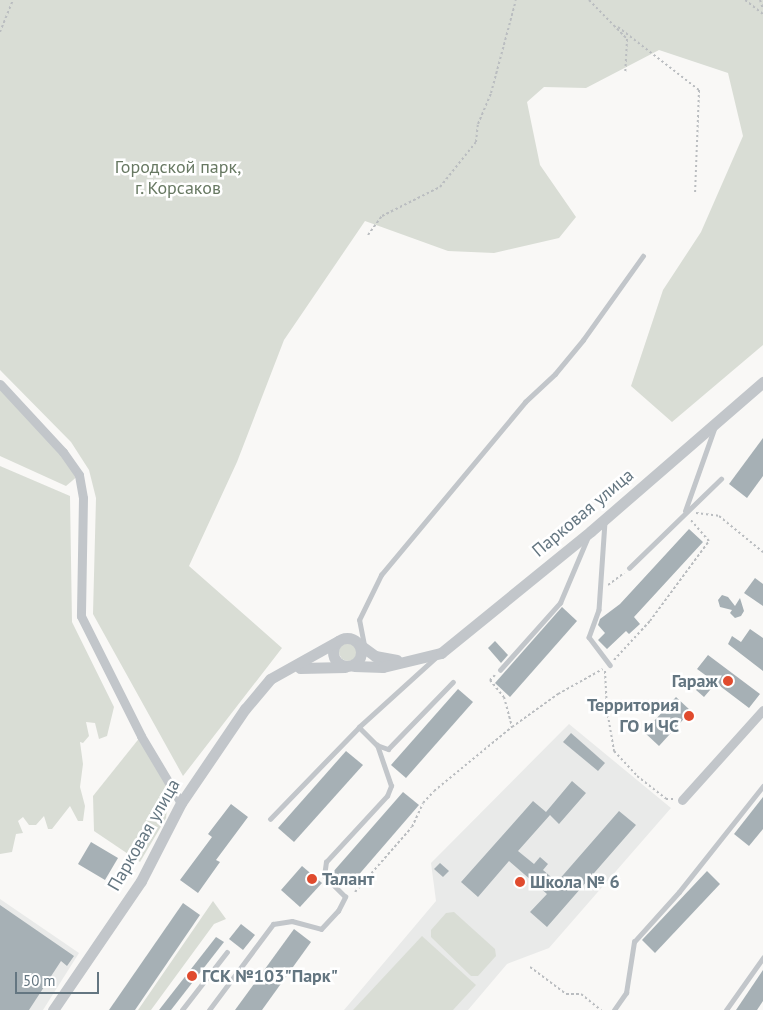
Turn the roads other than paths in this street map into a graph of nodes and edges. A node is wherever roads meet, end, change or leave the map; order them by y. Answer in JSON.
{"nodes":[{"id":1,"x":643,"y":256,"type":"dead end"},
{"id":2,"x":763,"y":382,"type":"edge"},
{"id":3,"x":0,"y":384,"type":"edge"},
{"id":4,"x":716,"y":423,"type":"junction"},
{"id":5,"x":721,"y":479,"type":"dead end"},
{"id":6,"x":684,"y":512,"type":"junction"},
{"id":7,"x":605,"y":516,"type":"junction"},
{"id":8,"x":591,"y":530,"type":"junction"},
{"id":9,"x":629,"y":568,"type":"dead end"},
{"id":10,"x":338,"y":641,"type":"junction"},
{"id":11,"x":362,"y":646,"type":"junction"},
{"id":12,"x":441,"y":653,"type":"junction"},
{"id":13,"x":419,"y":659,"type":"junction"},
{"id":14,"x":610,"y":664,"type":"road end"},
{"id":15,"x":350,"y":666,"type":"junction"},
{"id":16,"x":500,"y":670,"type":"road end"},
{"id":17,"x":270,"y":679,"type":"junction"},
{"id":18,"x":453,"y":682,"type":"dead end"},
{"id":19,"x":763,"y":710,"type":"edge"},
{"id":20,"x":359,"y":727,"type":"junction"},
{"id":21,"x":377,"y":745,"type":"junction"},
{"id":22,"x":763,"y":786,"type":"edge"},
{"id":23,"x":682,"y":800,"type":"road end"},
{"id":24,"x":181,"y":803,"type":"junction"},
{"id":25,"x":270,"y":819,"type":"dead end"},
{"id":26,"x":227,"y":952,"type":"dead end"},
{"id":27,"x":763,"y":958,"type":"edge"},
{"id":28,"x":53,"y":1010,"type":"edge"},
{"id":29,"x":182,"y":1010,"type":"edge"},
{"id":30,"x":209,"y":1010,"type":"edge"},
{"id":31,"x":614,"y":1010,"type":"edge"},
{"id":32,"x":726,"y":1010,"type":"edge"}],
"edges":[{"from":1,"to":11,"type":"lane"},
{"from":2,"to":4,"type":"street","name":"Парковая улица"},
{"from":3,"to":24,"type":"street"},
{"from":4,"to":6,"type":"lane"},
{"from":4,"to":7,"type":"street","name":"Парковая улица"},
{"from":5,"to":6,"type":"lane"},
{"from":6,"to":9,"type":"lane"},
{"from":7,"to":8,"type":"street","name":"Парковая улица"},
{"from":7,"to":14,"type":"lane"},
{"from":8,"to":12,"type":"street","name":"Парковая улица"},
{"from":8,"to":16,"type":"lane"},
{"from":10,"to":11,"type":"street"},
{"from":10,"to":15,"type":"street"},
{"from":10,"to":17,"type":"street","name":"Парковая улица"},
{"from":11,"to":13,"type":"street","name":"Парковая улица"},
{"from":11,"to":15,"type":"street"},
{"from":12,"to":13,"type":"street","name":"Парковая улица"},
{"from":12,"to":20,"type":"lane"},
{"from":13,"to":15,"type":"street","name":"Парковая улица"},
{"from":15,"to":17,"type":"street","name":"Парковая улица"},
{"from":17,"to":24,"type":"street","name":"Парковая улица"},
{"from":18,"to":21,"type":"lane"},
{"from":19,"to":23,"type":"street"},
{"from":20,"to":21,"type":"lane"},
{"from":20,"to":25,"type":"lane"},
{"from":21,"to":30,"type":"lane"},
{"from":22,"to":31,"type":"lane"},
{"from":24,"to":28,"type":"street","name":"Парковая улица"},
{"from":26,"to":29,"type":"lane"},
{"from":27,"to":32,"type":"lane"}]}
